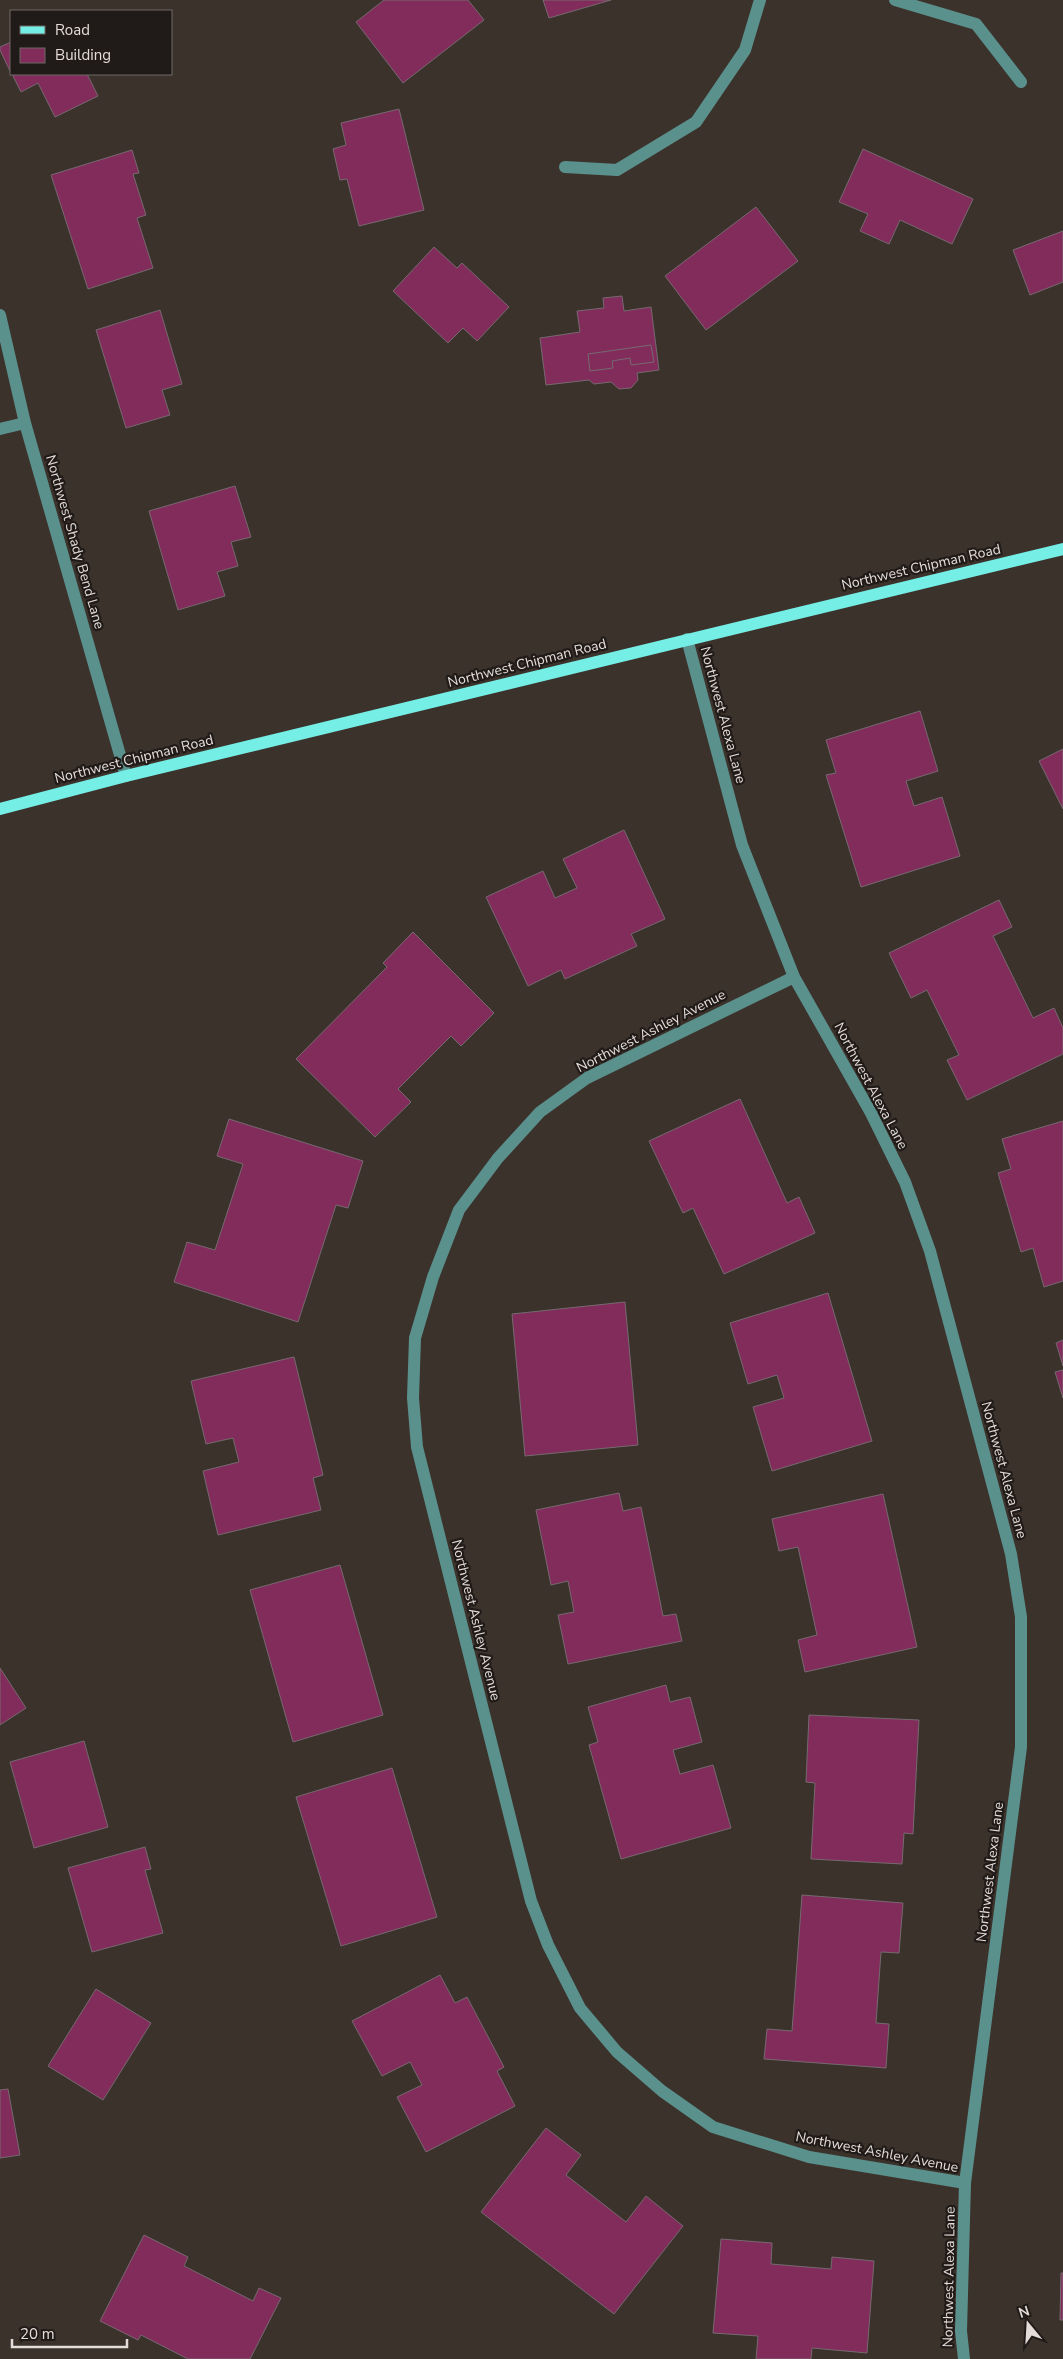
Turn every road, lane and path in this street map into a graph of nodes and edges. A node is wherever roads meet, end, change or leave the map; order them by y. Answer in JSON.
{"nodes":[{"id":1,"x":760,"y":0,"type":"edge"},
{"id":2,"x":895,"y":0,"type":"edge"},
{"id":3,"x":1022,"y":82,"type":"dead end"},
{"id":4,"x":565,"y":167,"type":"dead end"},
{"id":5,"x":0,"y":315,"type":"edge"},
{"id":6,"x":25,"y":424,"type":"junction"},
{"id":7,"x":0,"y":429,"type":"edge"},
{"id":8,"x":1063,"y":549,"type":"edge"},
{"id":9,"x":687,"y":639,"type":"junction"},
{"id":10,"x":126,"y":776,"type":"junction"},
{"id":11,"x":0,"y":809,"type":"edge"},
{"id":12,"x":794,"y":977,"type":"junction"},
{"id":13,"x":966,"y":2183,"type":"junction"},
{"id":14,"x":964,"y":2359,"type":"edge"}],
"edges":[{"from":1,"to":4,"type":"street"},
{"from":2,"to":3,"type":"street"},
{"from":5,"to":6,"type":"street","name":"Northwest Shady Bend Lane"},
{"from":6,"to":7,"type":"street"},
{"from":6,"to":10,"type":"street","name":"Northwest Shady Bend Lane"},
{"from":8,"to":9,"type":"main road","name":"Northwest Chipman Road"},
{"from":9,"to":10,"type":"main road","name":"Northwest Chipman Road"},
{"from":9,"to":12,"type":"street","name":"Northwest Alexa Lane"},
{"from":10,"to":11,"type":"main road","name":"Northwest Chipman Road"},
{"from":12,"to":13,"type":"street","name":"Northwest Alexa Lane"},
{"from":12,"to":13,"type":"street","name":"Northwest Ashley Avenue"},
{"from":13,"to":14,"type":"street","name":"Northwest Alexa Lane"}]}
